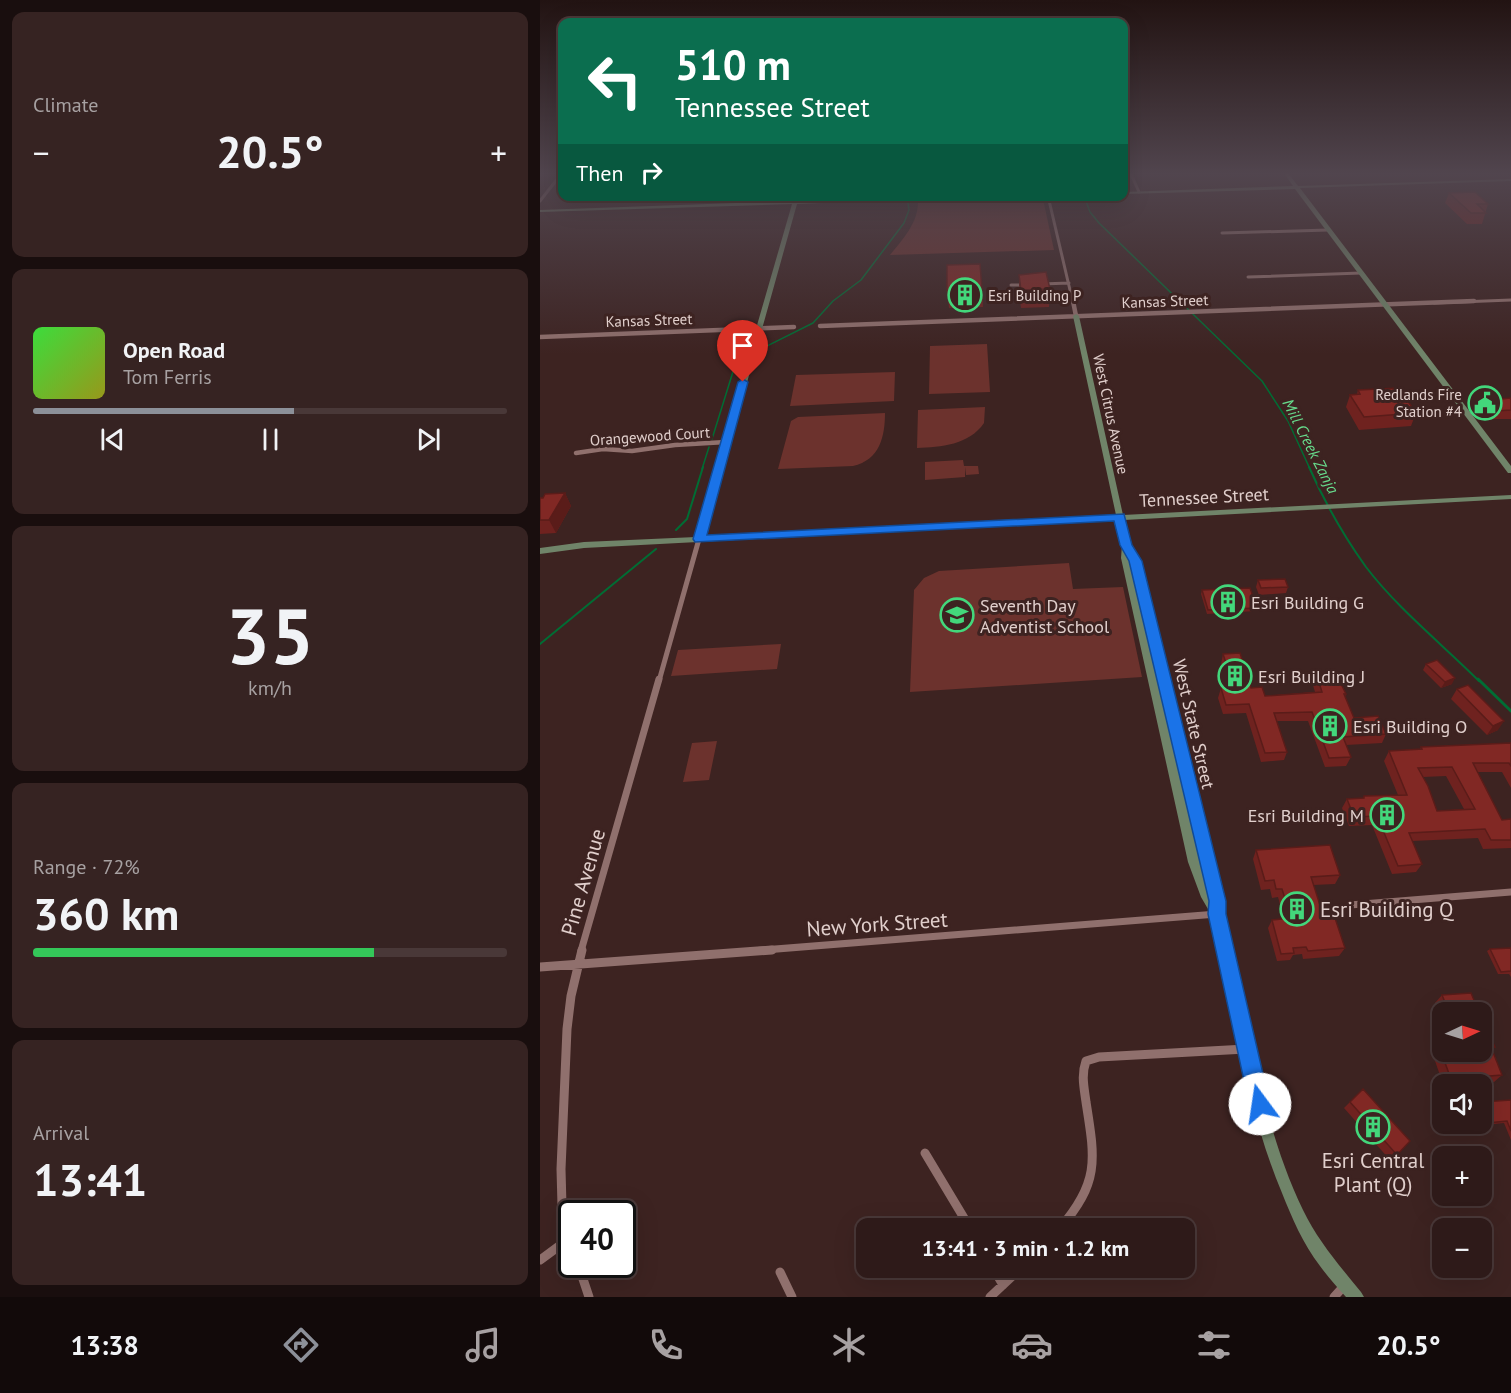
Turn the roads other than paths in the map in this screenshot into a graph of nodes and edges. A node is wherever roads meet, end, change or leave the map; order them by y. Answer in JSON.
{"nodes":[{"id":1,"x":786,"y":234,"type":"edge"},
{"id":2,"x":1057,"y":234,"type":"edge"},
{"id":3,"x":1332,"y":234,"type":"edge"},
{"id":4,"x":1361,"y":273,"type":"junction"},
{"id":5,"x":1248,"y":277,"type":"dead end"},
{"id":6,"x":1069,"y":283,"type":"junction"},
{"id":7,"x":1039,"y":284,"type":"edge"},
{"id":8,"x":1011,"y":285,"type":"dead end"},
{"id":9,"x":1031,"y":285,"type":"edge"},
{"id":10,"x":1511,"y":300,"type":"edge"},
{"id":11,"x":1384,"y":304,"type":"junction"},
{"id":12,"x":1076,"y":316,"type":"junction"},
{"id":13,"x":820,"y":326,"type":"dead end"},
{"id":14,"x":794,"y":327,"type":"dead end"},
{"id":15,"x":758,"y":328,"type":"junction"},
{"id":16,"x":540,"y":337,"type":"edge"},
{"id":17,"x":726,"y":442,"type":"junction"},
{"id":18,"x":576,"y":453,"type":"dead end"},
{"id":19,"x":1511,"y":471,"type":"edge"},
{"id":20,"x":1511,"y":497,"type":"edge"},
{"id":21,"x":1119,"y":517,"type":"junction"},
{"id":22,"x":699,"y":539,"type":"junction"},
{"id":23,"x":540,"y":550,"type":"edge"},
{"id":24,"x":1511,"y":892,"type":"edge"},
{"id":25,"x":1350,"y":905,"type":"dead end"},
{"id":26,"x":1217,"y":914,"type":"junction"},
{"id":27,"x":578,"y":963,"type":"junction"},
{"id":28,"x":540,"y":967,"type":"edge"},
{"id":29,"x":1246,"y":1048,"type":"junction"},
{"id":30,"x":925,"y":1154,"type":"dead end"},
{"id":31,"x":562,"y":1200,"type":"edge"},
{"id":32,"x":964,"y":1218,"type":"edge"},
{"id":33,"x":1069,"y":1218,"type":"edge"},
{"id":34,"x":558,"y":1248,"type":"edge"},
{"id":35,"x":540,"y":1260,"type":"edge"},
{"id":36,"x":780,"y":1272,"type":"dead end"},
{"id":37,"x":583,"y":1278,"type":"edge"},
{"id":38,"x":999,"y":1278,"type":"edge"},
{"id":39,"x":1011,"y":1278,"type":"edge"},
{"id":40,"x":1004,"y":1285,"type":"junction"},
{"id":41,"x":1339,"y":1291,"type":"edge"},
{"id":42,"x":589,"y":1297,"type":"edge"},
{"id":43,"x":792,"y":1297,"type":"edge"},
{"id":44,"x":990,"y":1297,"type":"edge"},
{"id":45,"x":1356,"y":1297,"type":"edge"}],
"edges":[{"from":1,"to":15,"type":"street"},
{"from":2,"to":6,"type":"street"},
{"from":3,"to":4,"type":"street"},
{"from":4,"to":5,"type":"street"},
{"from":4,"to":11,"type":"street"},
{"from":6,"to":7,"type":"street"},
{"from":6,"to":12,"type":"street"},
{"from":8,"to":9,"type":"street"},
{"from":10,"to":11,"type":"street","name":"Kansas Street"},
{"from":11,"to":12,"type":"street","name":"Kansas Street"},
{"from":11,"to":19,"type":"street"},
{"from":12,"to":13,"type":"street","name":"Kansas Street"},
{"from":12,"to":21,"type":"street","name":"West Citrus Avenue"},
{"from":14,"to":15,"type":"street","name":"Kansas Street"},
{"from":15,"to":16,"type":"street","name":"Kansas Street"},
{"from":15,"to":17,"type":"street"},
{"from":17,"to":18,"type":"street","name":"Orangewood Court"},
{"from":17,"to":22,"type":"street"},
{"from":20,"to":21,"type":"street","name":"Tennessee Street"},
{"from":21,"to":22,"type":"street","name":"Tennessee Street"},
{"from":21,"to":26,"type":"street","name":"West State Street"},
{"from":22,"to":23,"type":"street","name":"Tennessee Street"},
{"from":22,"to":27,"type":"street","name":"Pine Avenue"},
{"from":24,"to":25,"type":"street"},
{"from":26,"to":27,"type":"street","name":"New York Street"},
{"from":26,"to":29,"type":"street","name":"West State Street"},
{"from":27,"to":28,"type":"street","name":"New York Street"},
{"from":27,"to":31,"type":"street","name":"Pine Avenue"},
{"from":29,"to":33,"type":"street"},
{"from":29,"to":41,"type":"street","name":"West State Street"},
{"from":30,"to":32,"type":"street"},
{"from":34,"to":35,"type":"street"},
{"from":36,"to":43,"type":"street"},
{"from":37,"to":42,"type":"street"},
{"from":38,"to":40,"type":"street"},
{"from":39,"to":40,"type":"street"},
{"from":40,"to":44,"type":"street"},
{"from":41,"to":45,"type":"street","name":"West State Street"}]}
